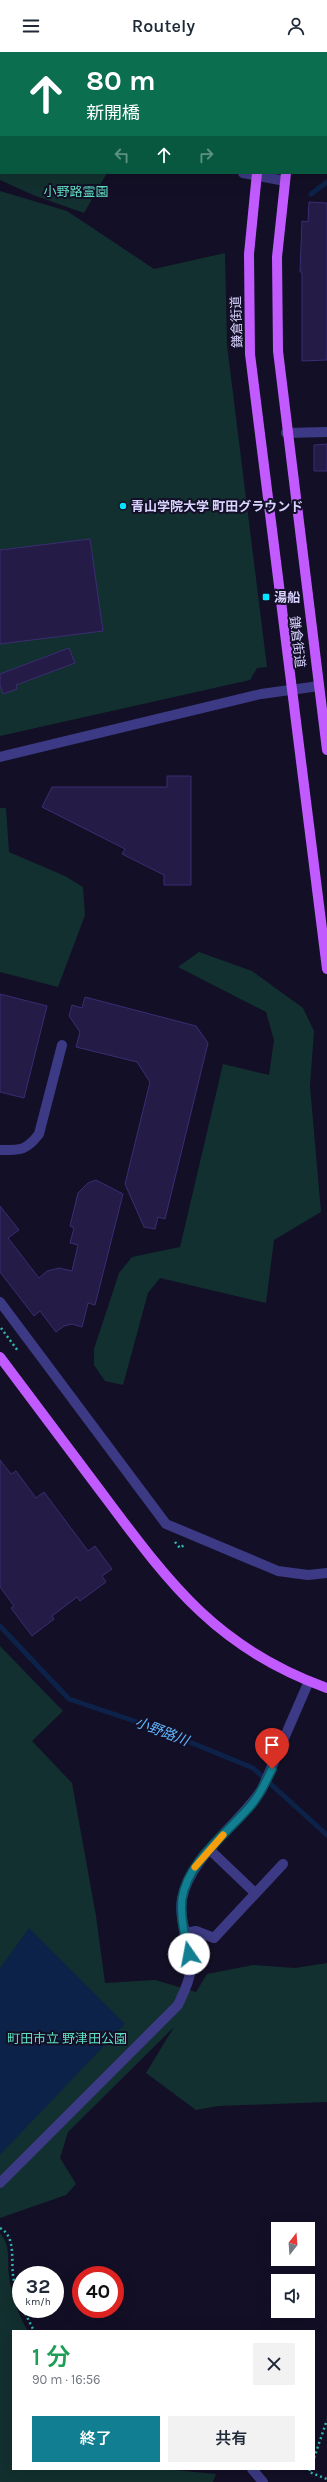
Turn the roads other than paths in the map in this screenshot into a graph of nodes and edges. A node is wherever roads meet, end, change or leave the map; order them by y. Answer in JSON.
{"nodes":[{"id":1,"x":257,"y":175,"type":"edge"},
{"id":2,"x":286,"y":177,"type":"edge"},
{"id":3,"x":327,"y":432,"type":"edge"},
{"id":4,"x":286,"y":433,"type":"junction"},
{"id":5,"x":319,"y":686,"type":"junction"},
{"id":6,"x":292,"y":690,"type":"junction"},
{"id":7,"x":327,"y":750,"type":"edge"},
{"id":8,"x":0,"y":757,"type":"edge"},
{"id":9,"x":327,"y":970,"type":"edge"},
{"id":10,"x":62,"y":1045,"type":"dead end"},
{"id":11,"x":0,"y":1150,"type":"edge"},
{"id":12,"x":0,"y":1302,"type":"edge"},
{"id":13,"x":0,"y":1357,"type":"edge"},
{"id":14,"x":327,"y":1573,"type":"edge"},
{"id":15,"x":309,"y":1682,"type":"junction"},
{"id":16,"x":327,"y":1688,"type":"edge"},
{"id":17,"x":210,"y":1850,"type":"junction"},
{"id":18,"x":283,"y":1864,"type":"dead end"},
{"id":19,"x":256,"y":1894,"type":"junction"},
{"id":20,"x":185,"y":1933,"type":"junction"},
{"id":21,"x":0,"y":2183,"type":"edge"},
{"id":22,"x":253,"y":2470,"type":"edge"},
{"id":23,"x":263,"y":2482,"type":"edge"}],
"edges":[{"from":1,"to":2,"type":"street"},
{"from":1,"to":6,"type":"main road","name":"鎌倉街道"},
{"from":2,"to":4,"type":"main road","name":"鎌倉街道"},
{"from":3,"to":4,"type":"street"},
{"from":4,"to":5,"type":"main road","name":"鎌倉街道"},
{"from":5,"to":6,"type":"street"},
{"from":5,"to":7,"type":"main road","name":"鎌倉街道"},
{"from":6,"to":8,"type":"street"},
{"from":6,"to":9,"type":"main road","name":"鎌倉街道"},
{"from":10,"to":11,"type":"street"},
{"from":12,"to":14,"type":"street"},
{"from":13,"to":15,"type":"main road"},
{"from":15,"to":16,"type":"main road"},
{"from":15,"to":17,"type":"street"},
{"from":17,"to":19,"type":"street"},
{"from":17,"to":20,"type":"street"},
{"from":18,"to":19,"type":"street"},
{"from":19,"to":20,"type":"street"},
{"from":20,"to":21,"type":"street"},
{"from":22,"to":23,"type":"street"}]}
